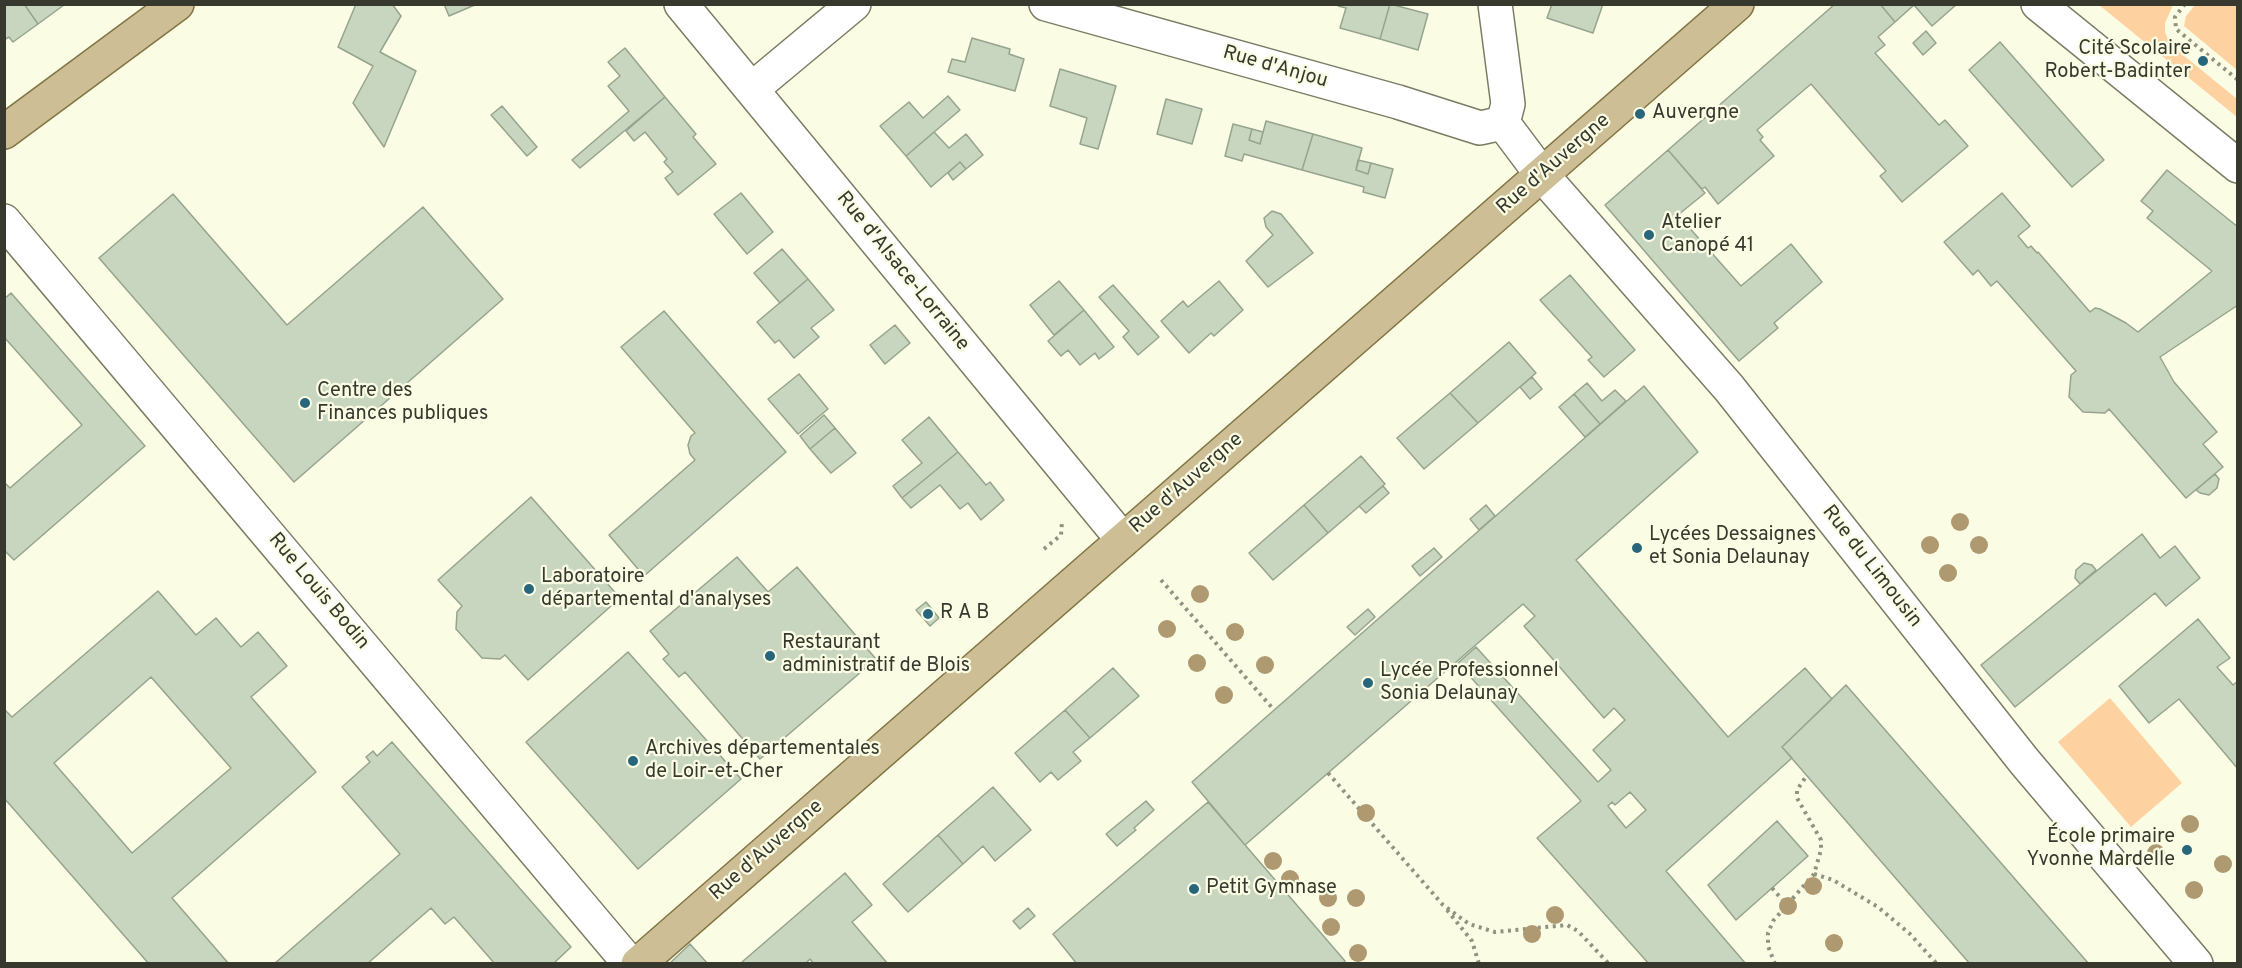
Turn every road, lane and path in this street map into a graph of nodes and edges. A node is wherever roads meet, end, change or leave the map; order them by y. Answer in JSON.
{"nodes":[{"id":1,"x":177,"y":4,"type":"edge"},
{"id":2,"x":681,"y":4,"type":"edge"},
{"id":3,"x":854,"y":4,"type":"edge"},
{"id":4,"x":1046,"y":4,"type":"edge"},
{"id":5,"x":1495,"y":4,"type":"edge"},
{"id":6,"x":1737,"y":4,"type":"edge"},
{"id":7,"x":2038,"y":4,"type":"edge"},
{"id":8,"x":2185,"y":4,"type":"edge"},
{"id":9,"x":2238,"y":80,"type":"edge"},
{"id":10,"x":752,"y":89,"type":"junction"},
{"id":11,"x":1503,"y":123,"type":"junction"},
{"id":12,"x":4,"y":132,"type":"edge"},
{"id":13,"x":2238,"y":166,"type":"edge"},
{"id":14,"x":1542,"y":175,"type":"junction"},
{"id":15,"x":4,"y":221,"type":"edge"},
{"id":16,"x":1123,"y":540,"type":"junction"},
{"id":17,"x":1161,"y":580,"type":"dead end"},
{"id":18,"x":1274,"y":710,"type":"dead end"},
{"id":19,"x":1328,"y":773,"type":"dead end"},
{"id":20,"x":1807,"y":775,"type":"dead end"},
{"id":21,"x":1814,"y":874,"type":"junction"},
{"id":22,"x":1772,"y":888,"type":"dead end"},
{"id":23,"x":1786,"y":904,"type":"junction"},
{"id":24,"x":1443,"y":905,"type":"junction"},
{"id":25,"x":630,"y":963,"type":"edge"},
{"id":26,"x":638,"y":963,"type":"edge"},
{"id":27,"x":1479,"y":963,"type":"edge"},
{"id":28,"x":1609,"y":963,"type":"edge"},
{"id":29,"x":1775,"y":963,"type":"edge"},
{"id":30,"x":1937,"y":963,"type":"edge"},
{"id":31,"x":2196,"y":963,"type":"edge"}],
"edges":[{"from":1,"to":12,"type":"main road"},
{"from":2,"to":10,"type":"street","name":"Rue d'Alsace-Lorraine"},
{"from":3,"to":10,"type":"street"},
{"from":4,"to":11,"type":"street","name":"Rue d'Anjou"},
{"from":5,"to":11,"type":"street"},
{"from":6,"to":14,"type":"main road","name":"Rue d'Auvergne"},
{"from":7,"to":13,"type":"street"},
{"from":8,"to":9,"type":"path"},
{"from":10,"to":16,"type":"street","name":"Rue d'Alsace-Lorraine"},
{"from":11,"to":14,"type":"street","name":"Rue du Limousin"},
{"from":14,"to":16,"type":"main road","name":"Rue d'Auvergne"},
{"from":14,"to":31,"type":"street","name":"Rue du Limousin"},
{"from":15,"to":25,"type":"street","name":"Rue Louis Bodin"},
{"from":16,"to":26,"type":"main road","name":"Rue d'Auvergne"},
{"from":17,"to":18,"type":"path"},
{"from":19,"to":24,"type":"path"},
{"from":20,"to":21,"type":"path"},
{"from":21,"to":23,"type":"path"},
{"from":21,"to":30,"type":"path"},
{"from":22,"to":23,"type":"path"},
{"from":23,"to":29,"type":"path"},
{"from":24,"to":27,"type":"path"},
{"from":24,"to":28,"type":"path"}]}
